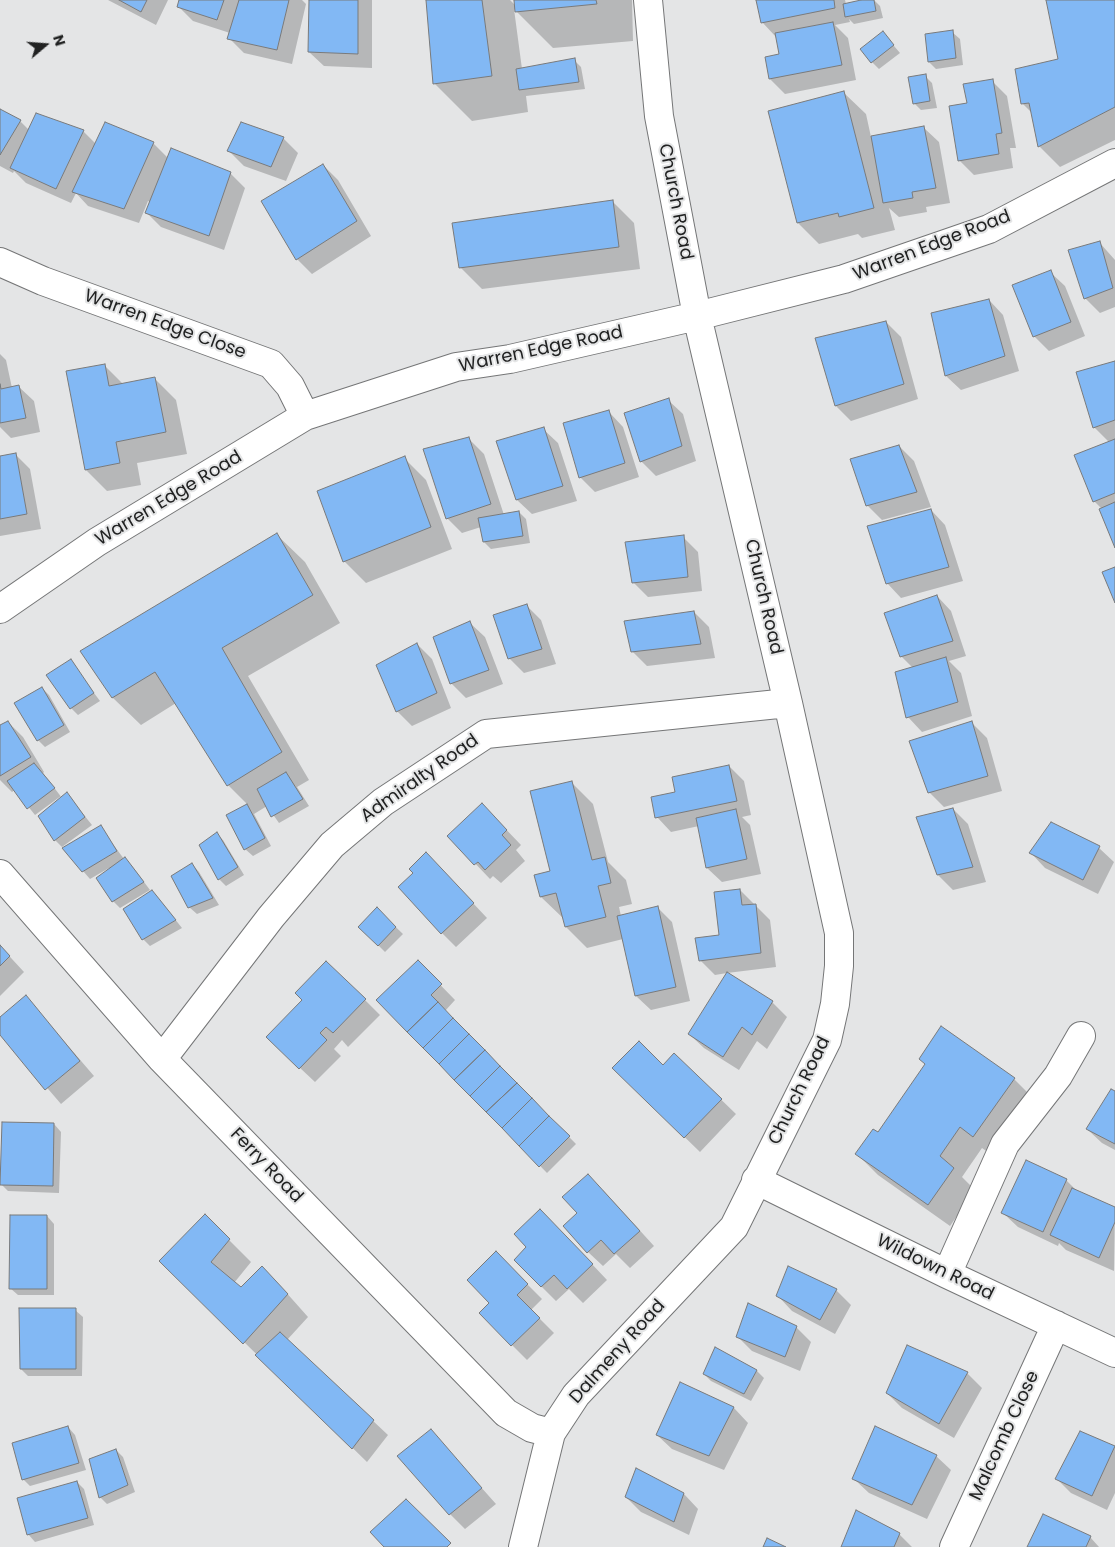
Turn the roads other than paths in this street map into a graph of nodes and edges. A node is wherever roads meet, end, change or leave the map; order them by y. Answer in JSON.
{"nodes":[{"id":1,"x":648,"y":0,"type":"edge"},
{"id":2,"x":1114,"y":167,"type":"edge"},
{"id":3,"x":0,"y":262,"type":"edge"},
{"id":4,"x":697,"y":316,"type":"junction"},
{"id":5,"x":305,"y":416,"type":"junction"},
{"id":6,"x":0,"y":609,"type":"edge"},
{"id":7,"x":788,"y":703,"type":"junction"},
{"id":8,"x":0,"y":874,"type":"edge"},
{"id":9,"x":1081,"y":1036,"type":"dead end"},
{"id":10,"x":162,"y":1059,"type":"junction"},
{"id":11,"x":756,"y":1180,"type":"junction"},
{"id":12,"x":947,"y":1274,"type":"junction"},
{"id":13,"x":1056,"y":1325,"type":"junction"},
{"id":14,"x":1115,"y":1353,"type":"edge"},
{"id":15,"x":552,"y":1433,"type":"junction"},
{"id":16,"x":523,"y":1547,"type":"edge"},
{"id":17,"x":954,"y":1547,"type":"edge"}],
"edges":[{"from":1,"to":4,"type":"street","name":"Church Road"},
{"from":2,"to":4,"type":"street","name":"Warren Edge Road"},
{"from":3,"to":5,"type":"street","name":"Warren Edge Close"},
{"from":4,"to":5,"type":"street","name":"Warren Edge Road"},
{"from":4,"to":7,"type":"street","name":"Church Road"},
{"from":5,"to":6,"type":"street","name":"Warren Edge Road"},
{"from":7,"to":10,"type":"street","name":"Admiralty Road"},
{"from":7,"to":11,"type":"street","name":"Church Road"},
{"from":8,"to":10,"type":"street","name":"Ferry Road"},
{"from":9,"to":12,"type":"street"},
{"from":10,"to":15,"type":"street","name":"Ferry Road"},
{"from":11,"to":12,"type":"street","name":"Wildown Road"},
{"from":11,"to":15,"type":"street","name":"Dalmeny Road"},
{"from":12,"to":13,"type":"street","name":"Wildown Road"},
{"from":13,"to":14,"type":"street","name":"Wildown Road"},
{"from":13,"to":17,"type":"street","name":"Malcomb Close"},
{"from":15,"to":16,"type":"street","name":"Dalmeny Road"}]}
